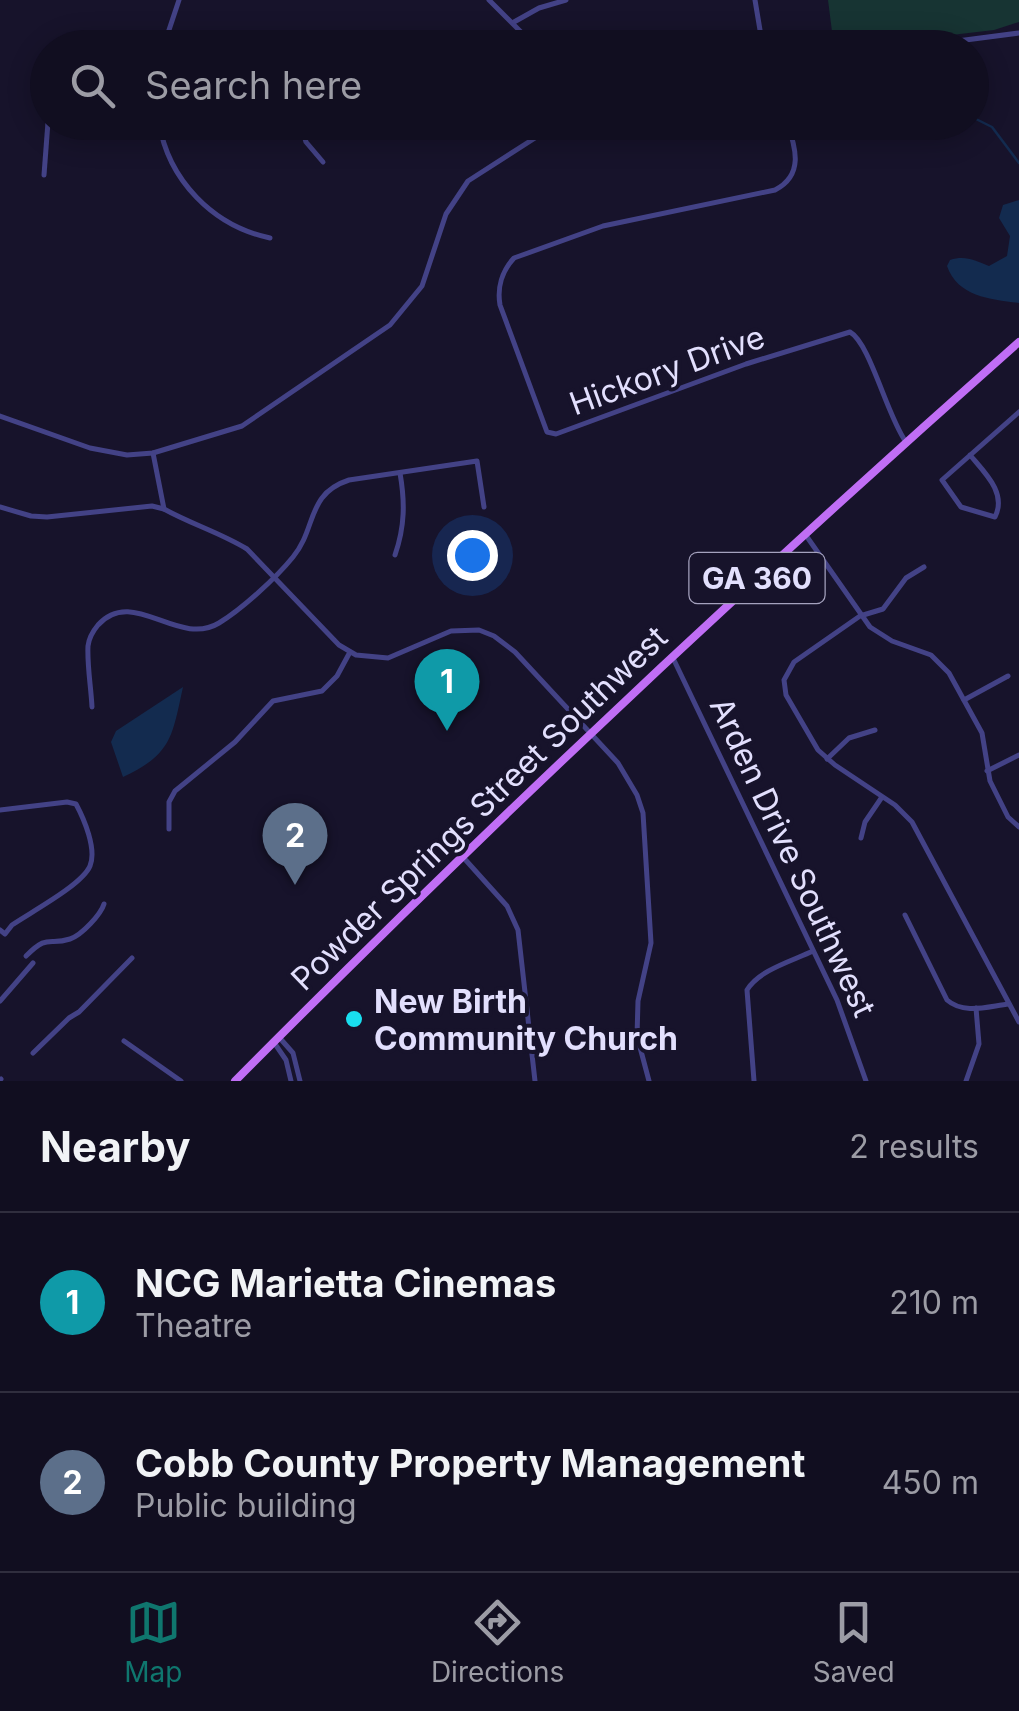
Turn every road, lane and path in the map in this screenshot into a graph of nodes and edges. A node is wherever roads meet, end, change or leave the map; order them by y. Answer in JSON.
{"nodes":[{"id":1,"x":178,"y":0,"type":"edge"},
{"id":2,"x":489,"y":0,"type":"edge"},
{"id":3,"x":566,"y":0,"type":"edge"},
{"id":4,"x":755,"y":0,"type":"edge"},
{"id":5,"x":512,"y":22,"type":"junction"},
{"id":6,"x":169,"y":30,"type":"edge"},
{"id":7,"x":517,"y":30,"type":"edge"},
{"id":8,"x":760,"y":30,"type":"edge"},
{"id":9,"x":1019,"y":33,"type":"edge"},
{"id":10,"x":989,"y":37,"type":"edge"},
{"id":11,"x":47,"y":140,"type":"edge"},
{"id":12,"x":162,"y":140,"type":"edge"},
{"id":13,"x":305,"y":140,"type":"edge"},
{"id":14,"x":527,"y":140,"type":"edge"},
{"id":15,"x":793,"y":140,"type":"edge"},
{"id":16,"x":323,"y":162,"type":"dead end"},
{"id":17,"x":44,"y":175,"type":"dead end"},
{"id":18,"x":270,"y":238,"type":"dead end"},
{"id":19,"x":1019,"y":342,"type":"edge"},
{"id":20,"x":1019,"y":412,"type":"edge"},
{"id":21,"x":0,"y":416,"type":"edge"},
{"id":22,"x":906,"y":442,"type":"junction"},
{"id":23,"x":153,"y":452,"type":"junction"},
{"id":24,"x":970,"y":455,"type":"junction"},
{"id":25,"x":400,"y":472,"type":"junction"},
{"id":26,"x":0,"y":507,"type":"edge"},
{"id":27,"x":484,"y":507,"type":"dead end"},
{"id":28,"x":164,"y":509,"type":"junction"},
{"id":29,"x":804,"y":534,"type":"junction"},
{"id":30,"x":394,"y":555,"type":"dead end"},
{"id":31,"x":924,"y":566,"type":"dead end"},
{"id":32,"x":274,"y":575,"type":"junction"},
{"id":33,"x":860,"y":616,"type":"junction"},
{"id":34,"x":350,"y":652,"type":"junction"},
{"id":35,"x":672,"y":656,"type":"junction"},
{"id":36,"x":1008,"y":676,"type":"dead end"},
{"id":37,"x":964,"y":700,"type":"junction"},
{"id":38,"x":92,"y":706,"type":"dead end"},
{"id":39,"x":875,"y":730,"type":"dead end"},
{"id":40,"x":590,"y":734,"type":"junction"},
{"id":41,"x":1019,"y":756,"type":"edge"},
{"id":42,"x":827,"y":759,"type":"junction"},
{"id":43,"x":987,"y":771,"type":"junction"},
{"id":44,"x":882,"y":797,"type":"junction"},
{"id":45,"x":0,"y":810,"type":"edge"},
{"id":46,"x":1019,"y":826,"type":"edge"},
{"id":47,"x":168,"y":829,"type":"dead end"},
{"id":48,"x":860,"y":838,"type":"dead end"},
{"id":49,"x":462,"y":856,"type":"junction"},
{"id":50,"x":104,"y":904,"type":"dead end"},
{"id":51,"x":905,"y":915,"type":"dead end"},
{"id":52,"x":2,"y":932,"type":"edge"},
{"id":53,"x":813,"y":951,"type":"junction"},
{"id":54,"x":26,"y":956,"type":"dead end"},
{"id":55,"x":132,"y":958,"type":"dead end"},
{"id":56,"x":32,"y":963,"type":"dead end"},
{"id":57,"x":0,"y":1001,"type":"edge"},
{"id":58,"x":1010,"y":1004,"type":"junction"},
{"id":59,"x":976,"y":1008,"type":"junction"},
{"id":60,"x":1019,"y":1022,"type":"edge"},
{"id":61,"x":276,"y":1039,"type":"junction"},
{"id":62,"x":124,"y":1041,"type":"dead end"},
{"id":63,"x":33,"y":1053,"type":"dead end"},
{"id":64,"x":181,"y":1081,"type":"edge"},
{"id":65,"x":235,"y":1081,"type":"edge"},
{"id":66,"x":291,"y":1081,"type":"edge"},
{"id":67,"x":300,"y":1081,"type":"edge"},
{"id":68,"x":535,"y":1081,"type":"edge"},
{"id":69,"x":649,"y":1081,"type":"edge"},
{"id":70,"x":754,"y":1081,"type":"edge"},
{"id":71,"x":866,"y":1081,"type":"edge"},
{"id":72,"x":966,"y":1081,"type":"edge"}],
"edges":[{"from":1,"to":6,"type":"street"},
{"from":2,"to":5,"type":"street"},
{"from":3,"to":5,"type":"street"},
{"from":4,"to":8,"type":"street"},
{"from":5,"to":7,"type":"street"},
{"from":9,"to":10,"type":"street"},
{"from":11,"to":17,"type":"street"},
{"from":12,"to":18,"type":"street"},
{"from":13,"to":16,"type":"street"},
{"from":14,"to":23,"type":"street"},
{"from":15,"to":22,"type":"street","name":"Hickory Drive"},
{"from":19,"to":22,"type":"main road","name":"Powder Springs Street Southwest","number":"GA 360"},
{"from":20,"to":24,"type":"street"},
{"from":21,"to":23,"type":"street"},
{"from":22,"to":29,"type":"main road","name":"Powder Springs Street Southwest","number":"GA 360"},
{"from":23,"to":28,"type":"street"},
{"from":24,"to":24,"type":"street"},
{"from":25,"to":27,"type":"street"},
{"from":25,"to":30,"type":"street"},
{"from":25,"to":32,"type":"street"},
{"from":26,"to":28,"type":"street"},
{"from":28,"to":32,"type":"street"},
{"from":29,"to":33,"type":"street"},
{"from":29,"to":35,"type":"main road","name":"Powder Springs Street Southwest","number":"GA 360"},
{"from":31,"to":33,"type":"street"},
{"from":32,"to":34,"type":"street"},
{"from":32,"to":38,"type":"street"},
{"from":33,"to":37,"type":"street"},
{"from":33,"to":42,"type":"street"},
{"from":34,"to":40,"type":"street"},
{"from":34,"to":47,"type":"street"},
{"from":35,"to":40,"type":"main road","name":"Powder Springs Street Southwest","number":"GA 360"},
{"from":35,"to":53,"type":"street","name":"Arden Drive Southwest"},
{"from":36,"to":37,"type":"street"},
{"from":37,"to":43,"type":"street"},
{"from":39,"to":42,"type":"street"},
{"from":40,"to":49,"type":"main road","name":"Powder Springs Street Southwest","number":"GA 360"},
{"from":40,"to":69,"type":"street"},
{"from":41,"to":43,"type":"street"},
{"from":42,"to":44,"type":"street"},
{"from":43,"to":46,"type":"street"},
{"from":44,"to":48,"type":"street"},
{"from":44,"to":58,"type":"street"},
{"from":45,"to":52,"type":"street"},
{"from":49,"to":61,"type":"main road","name":"Powder Springs Street Southwest","number":"GA 360"},
{"from":49,"to":68,"type":"street"},
{"from":50,"to":54,"type":"street"},
{"from":51,"to":59,"type":"street"},
{"from":53,"to":70,"type":"street"},
{"from":53,"to":71,"type":"street","name":"Arden Drive Southwest"},
{"from":55,"to":63,"type":"street"},
{"from":56,"to":57,"type":"street"},
{"from":58,"to":59,"type":"street"},
{"from":58,"to":60,"type":"street"},
{"from":59,"to":72,"type":"street"},
{"from":61,"to":65,"type":"main road","name":"Powder Springs Street Southwest","number":"GA 360"},
{"from":61,"to":66,"type":"street"},
{"from":61,"to":67,"type":"street"},
{"from":62,"to":64,"type":"street"}]}
